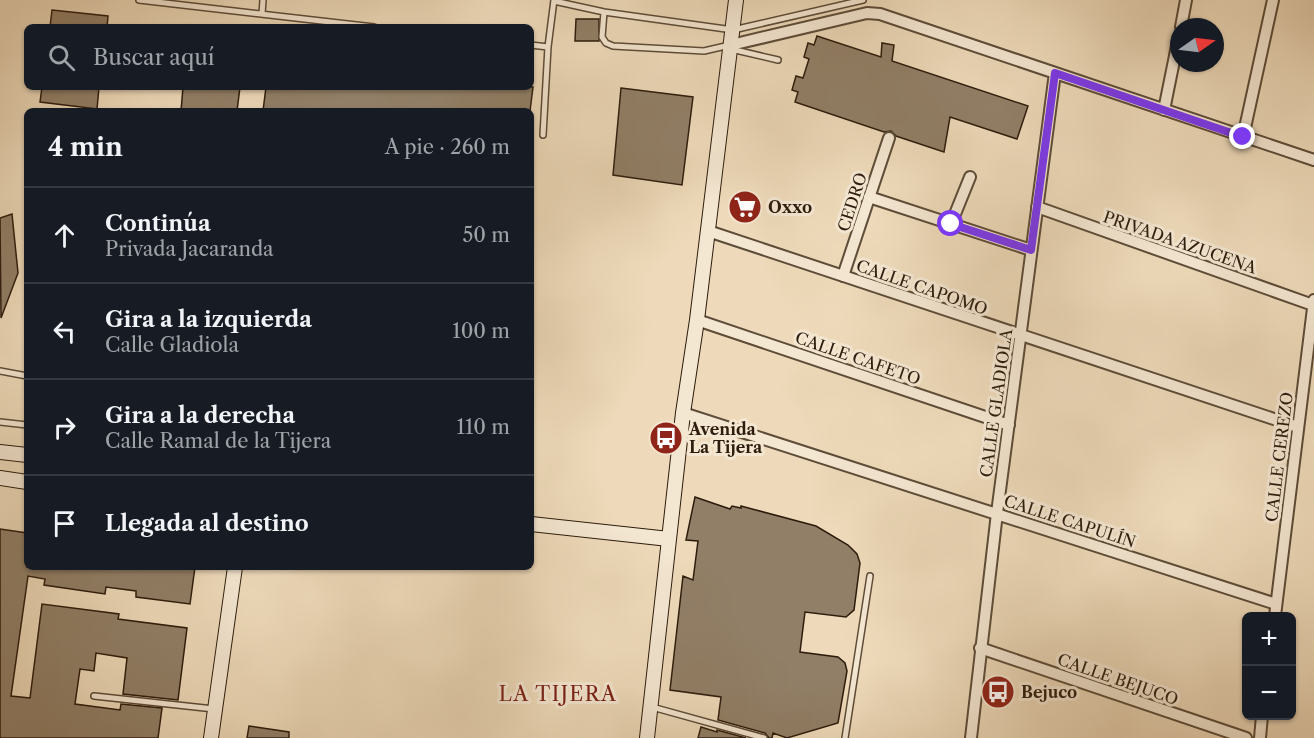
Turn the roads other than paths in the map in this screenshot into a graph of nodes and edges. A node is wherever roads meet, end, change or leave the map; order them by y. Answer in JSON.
{"nodes":[{"id":1,"x":139,"y":0,"type":"edge"},
{"id":2,"x":263,"y":0,"type":"edge"},
{"id":3,"x":554,"y":0,"type":"edge"},
{"id":4,"x":736,"y":0,"type":"edge"},
{"id":5,"x":863,"y":0,"type":"edge"},
{"id":6,"x":1186,"y":0,"type":"edge"},
{"id":7,"x":1273,"y":0,"type":"edge"},
{"id":8,"x":604,"y":12,"type":"junction"},
{"id":9,"x":262,"y":14,"type":"junction"},
{"id":10,"x":1183,"y":18,"type":"edge"},
{"id":11,"x":348,"y":24,"type":"edge"},
{"id":12,"x":733,"y":30,"type":"junction"},
{"id":13,"x":534,"y":45,"type":"edge"},
{"id":14,"x":548,"y":47,"type":"junction"},
{"id":15,"x":731,"y":47,"type":"junction"},
{"id":16,"x":778,"y":60,"type":"dead end"},
{"id":17,"x":1172,"y":72,"type":"edge"},
{"id":18,"x":1055,"y":73,"type":"junction"},
{"id":19,"x":1164,"y":110,"type":"junction"},
{"id":20,"x":543,"y":135,"type":"dead end"},
{"id":21,"x":1243,"y":137,"type":"junction"},
{"id":22,"x":889,"y":138,"type":"dead end"},
{"id":23,"x":1314,"y":160,"type":"edge"},
{"id":24,"x":969,"y":177,"type":"dead end"},
{"id":25,"x":869,"y":197,"type":"junction"},
{"id":26,"x":1037,"y":207,"type":"junction"},
{"id":27,"x":951,"y":224,"type":"junction"},
{"id":28,"x":708,"y":231,"type":"junction"},
{"id":29,"x":1031,"y":250,"type":"junction"},
{"id":30,"x":843,"y":276,"type":"junction"},
{"id":31,"x":1314,"y":300,"type":"edge"},
{"id":32,"x":1313,"y":305,"type":"edge"},
{"id":33,"x":697,"y":320,"type":"junction"},
{"id":34,"x":1020,"y":336,"type":"junction"},
{"id":35,"x":0,"y":371,"type":"edge"},
{"id":36,"x":24,"y":375,"type":"edge"},
{"id":37,"x":682,"y":413,"type":"junction"},
{"id":38,"x":0,"y":422,"type":"edge"},
{"id":39,"x":24,"y":425,"type":"edge"},
{"id":40,"x":1009,"y":425,"type":"junction"},
{"id":41,"x":1298,"y":427,"type":"junction"},
{"id":42,"x":0,"y":452,"type":"edge"},
{"id":43,"x":24,"y":455,"type":"edge"},
{"id":44,"x":0,"y":478,"type":"edge"},
{"id":45,"x":24,"y":482,"type":"edge"},
{"id":46,"x":997,"y":513,"type":"junction"},
{"id":47,"x":534,"y":524,"type":"edge"},
{"id":48,"x":669,"y":539,"type":"junction"},
{"id":49,"x":235,"y":570,"type":"edge"},
{"id":50,"x":870,"y":576,"type":"dead end"},
{"id":51,"x":1276,"y":604,"type":"junction"},
{"id":52,"x":1275,"y":612,"type":"edge"},
{"id":53,"x":980,"y":648,"type":"junction"},
{"id":54,"x":94,"y":696,"type":"dead end"},
{"id":55,"x":651,"y":706,"type":"junction"},
{"id":56,"x":215,"y":709,"type":"junction"},
{"id":57,"x":1262,"y":720,"type":"edge"},
{"id":58,"x":211,"y":738,"type":"edge"},
{"id":59,"x":647,"y":738,"type":"edge"},
{"id":60,"x":764,"y":738,"type":"edge"},
{"id":61,"x":845,"y":738,"type":"edge"},
{"id":62,"x":970,"y":738,"type":"edge"},
{"id":63,"x":1246,"y":738,"type":"edge"},
{"id":64,"x":1260,"y":738,"type":"edge"}],
"edges":[{"from":1,"to":9,"type":"lane"},
{"from":2,"to":9,"type":"lane"},
{"from":3,"to":8,"type":"lane"},
{"from":3,"to":14,"type":"lane"},
{"from":4,"to":12,"type":"main road"},
{"from":5,"to":12,"type":"lane"},
{"from":6,"to":10,"type":"street"},
{"from":7,"to":21,"type":"street"},
{"from":8,"to":12,"type":"lane"},
{"from":8,"to":15,"type":"lane"},
{"from":9,"to":11,"type":"lane"},
{"from":12,"to":15,"type":"main road"},
{"from":13,"to":14,"type":"lane"},
{"from":14,"to":20,"type":"lane"},
{"from":15,"to":16,"type":"lane"},
{"from":15,"to":18,"type":"street"},
{"from":15,"to":28,"type":"main road"},
{"from":17,"to":19,"type":"street"},
{"from":18,"to":19,"type":"street"},
{"from":18,"to":26,"type":"street","name":"CALLE GLADIOLA"},
{"from":19,"to":21,"type":"street"},
{"from":21,"to":23,"type":"street"},
{"from":22,"to":25,"type":"street","name":"CEDRO"},
{"from":24,"to":27,"type":"street"},
{"from":25,"to":27,"type":"street"},
{"from":25,"to":30,"type":"street","name":"CEDRO"},
{"from":26,"to":29,"type":"street","name":"CALLE GLADIOLA"},
{"from":26,"to":32,"type":"street","name":"PRIVADA AZUCENA"},
{"from":27,"to":29,"type":"street"},
{"from":28,"to":30,"type":"street","name":"CALLE CAPOMO"},
{"from":28,"to":33,"type":"main road"},
{"from":29,"to":34,"type":"street","name":"CALLE GLADIOLA"},
{"from":30,"to":34,"type":"street","name":"CALLE CAPOMO"},
{"from":31,"to":32,"type":"street","name":"CALLE CEREZO"},
{"from":32,"to":41,"type":"street","name":"CALLE CEREZO"},
{"from":33,"to":37,"type":"main road"},
{"from":33,"to":40,"type":"street","name":"CALLE CAFETO"},
{"from":34,"to":40,"type":"street","name":"CALLE GLADIOLA"},
{"from":34,"to":41,"type":"street","name":"CALLE CAPOMO"},
{"from":35,"to":36,"type":"lane"},
{"from":37,"to":46,"type":"street","name":"CALLE CAPULÍN"},
{"from":37,"to":48,"type":"main road"},
{"from":38,"to":39,"type":"lane"},
{"from":40,"to":46,"type":"street","name":"CALLE GLADIOLA"},
{"from":41,"to":51,"type":"street","name":"CALLE CEREZO"},
{"from":42,"to":43,"type":"main road"},
{"from":44,"to":45,"type":"main road"},
{"from":46,"to":51,"type":"street","name":"CALLE CAPULÍN"},
{"from":46,"to":53,"type":"street","name":"CALLE GLADIOLA"},
{"from":47,"to":48,"type":"main road"},
{"from":48,"to":55,"type":"main road"},
{"from":49,"to":56,"type":"main road"},
{"from":50,"to":61,"type":"lane"},
{"from":51,"to":52,"type":"street","name":"CALLE CEREZO"},
{"from":53,"to":62,"type":"street","name":"CALLE GLADIOLA"},
{"from":53,"to":63,"type":"street","name":"CALLE BEJUCO"},
{"from":54,"to":56,"type":"lane"},
{"from":55,"to":59,"type":"main road"},
{"from":55,"to":60,"type":"lane"},
{"from":56,"to":58,"type":"main road"},
{"from":57,"to":64,"type":"street"}]}
